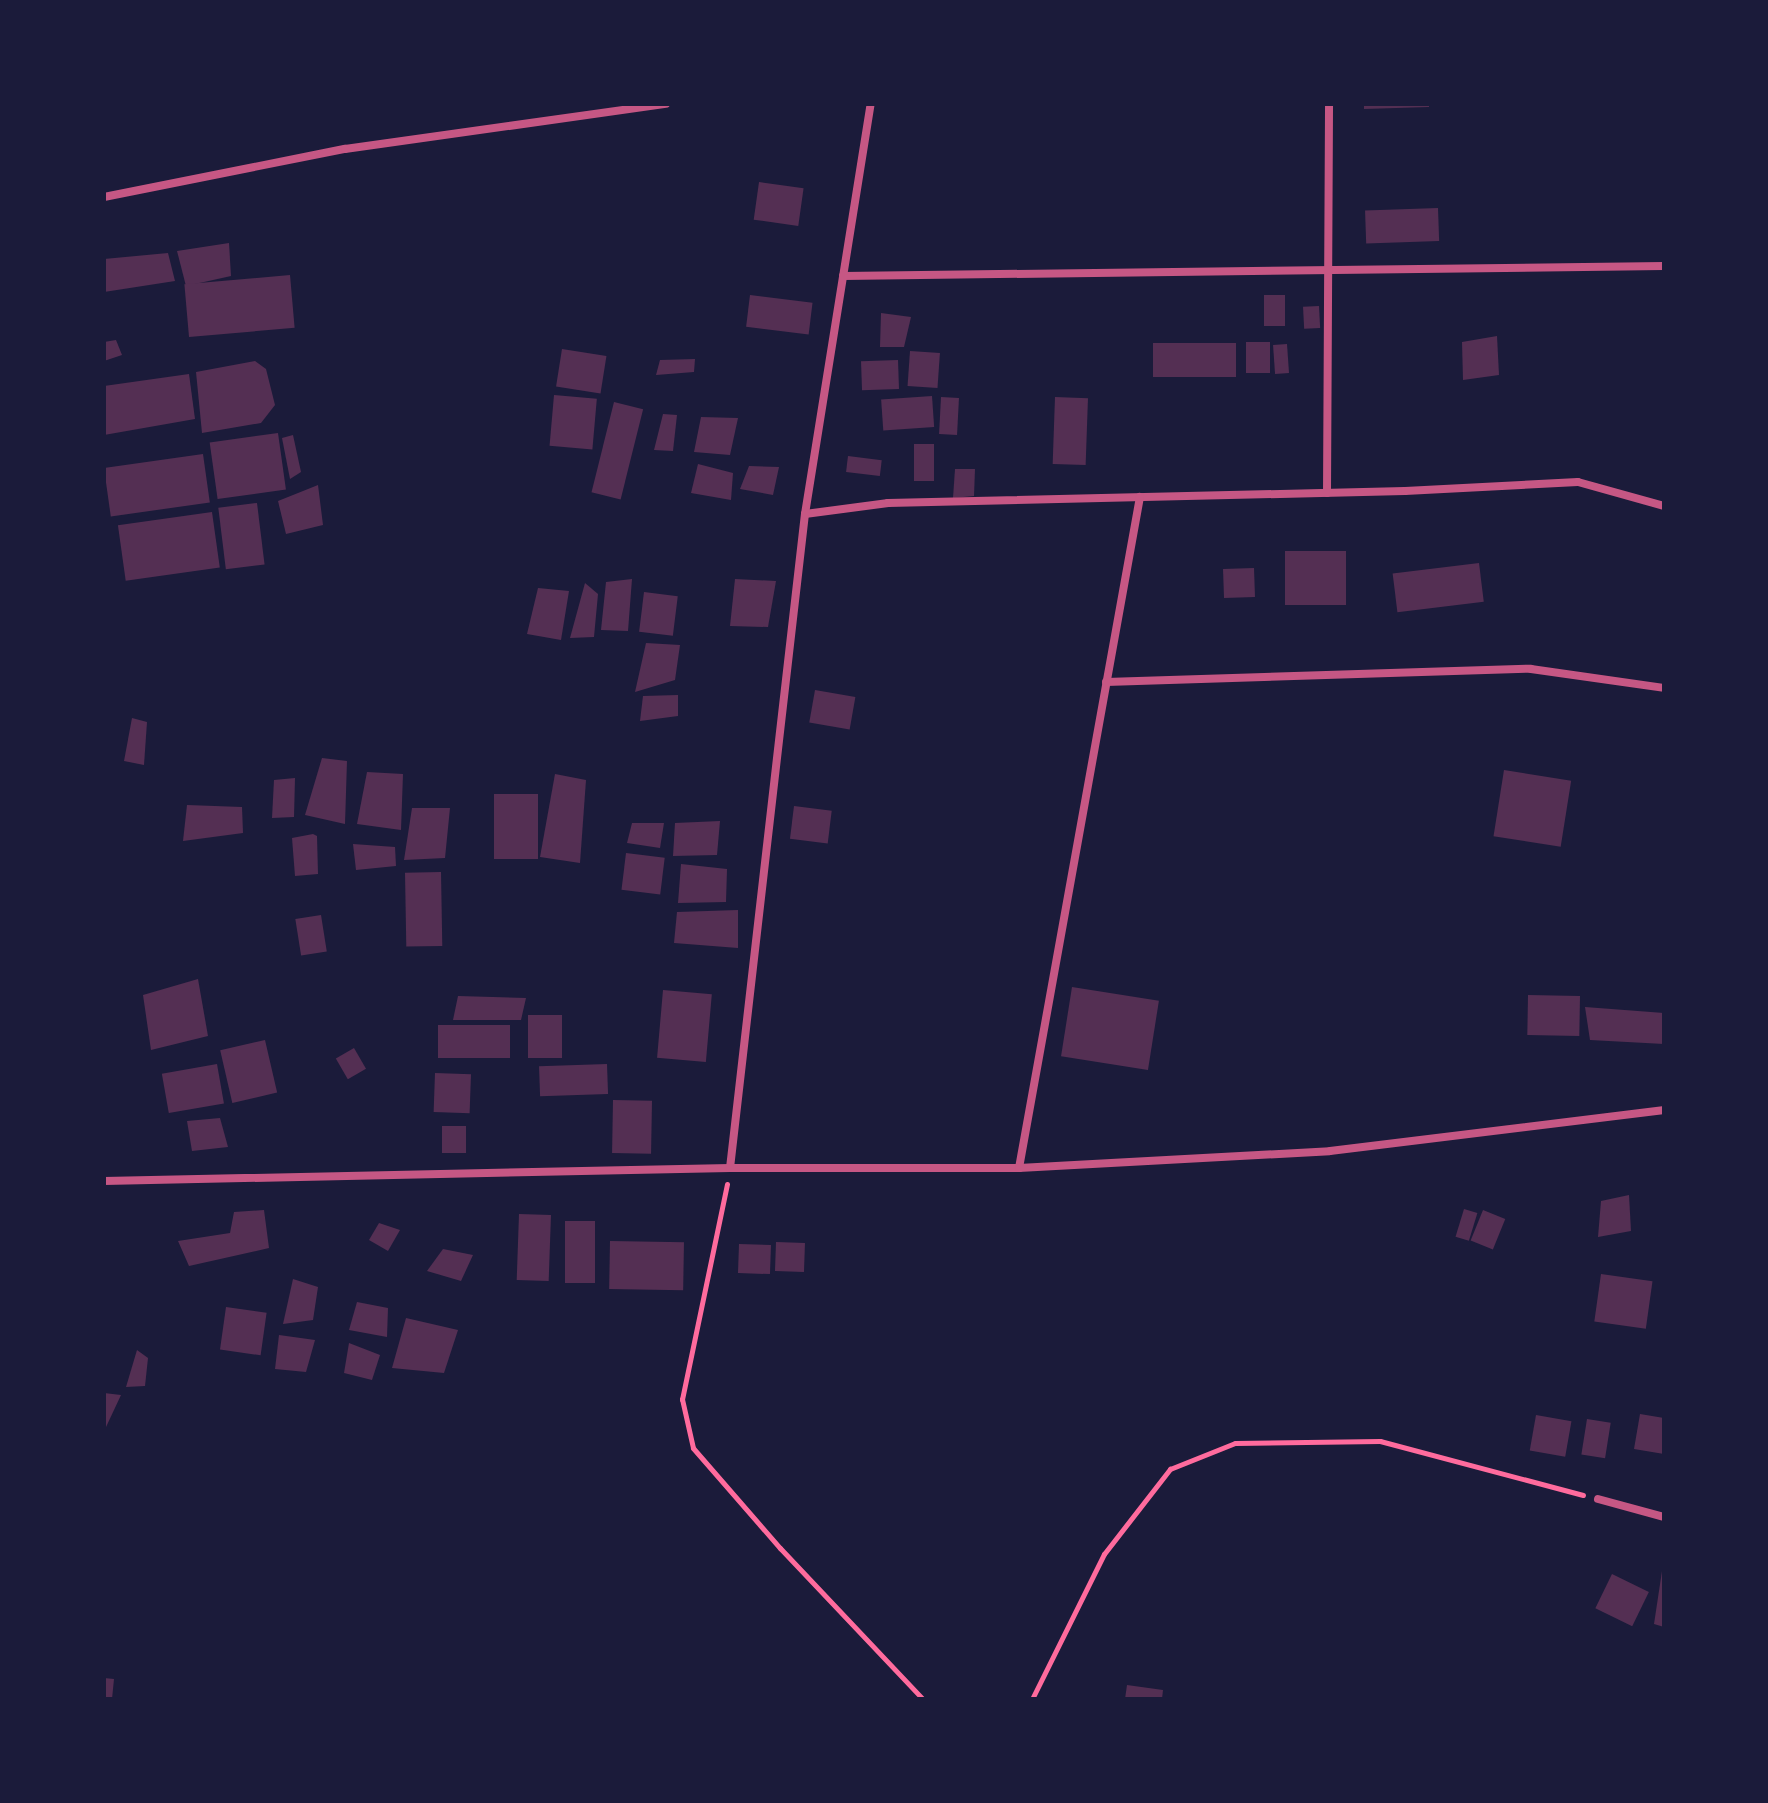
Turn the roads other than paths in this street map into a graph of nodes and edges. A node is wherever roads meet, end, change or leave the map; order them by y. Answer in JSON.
{"nodes":[{"id":1,"x":666,"y":104,"type":"edge"},
{"id":2,"x":871,"y":104,"type":"edge"},
{"id":3,"x":1329,"y":104,"type":"edge"},
{"id":4,"x":104,"y":197,"type":"edge"},
{"id":5,"x":1664,"y":266,"type":"edge"},
{"id":6,"x":1328,"y":271,"type":"junction"},
{"id":7,"x":843,"y":276,"type":"junction"},
{"id":8,"x":1327,"y":493,"type":"junction"},
{"id":9,"x":1140,"y":497,"type":"junction"},
{"id":10,"x":1664,"y":506,"type":"edge"},
{"id":11,"x":805,"y":514,"type":"junction"},
{"id":12,"x":1106,"y":682,"type":"junction"},
{"id":13,"x":1664,"y":688,"type":"edge"},
{"id":14,"x":1664,"y":1110,"type":"edge"},
{"id":15,"x":730,"y":1168,"type":"junction"},
{"id":16,"x":1019,"y":1168,"type":"junction"},
{"id":17,"x":104,"y":1181,"type":"edge"},
{"id":18,"x":1598,"y":1499,"type":"road end"},
{"id":19,"x":1664,"y":1517,"type":"edge"}],
"edges":[{"from":1,"to":4,"type":"street"},
{"from":2,"to":7,"type":"street"},
{"from":3,"to":6,"type":"street"},
{"from":5,"to":6,"type":"street"},
{"from":6,"to":7,"type":"street"},
{"from":6,"to":8,"type":"street"},
{"from":7,"to":11,"type":"street"},
{"from":8,"to":9,"type":"street"},
{"from":8,"to":10,"type":"street"},
{"from":9,"to":11,"type":"street"},
{"from":9,"to":12,"type":"street"},
{"from":11,"to":15,"type":"street"},
{"from":12,"to":13,"type":"street"},
{"from":12,"to":16,"type":"street"},
{"from":14,"to":16,"type":"street"},
{"from":15,"to":16,"type":"street"},
{"from":15,"to":17,"type":"street"},
{"from":18,"to":19,"type":"street"}]}
